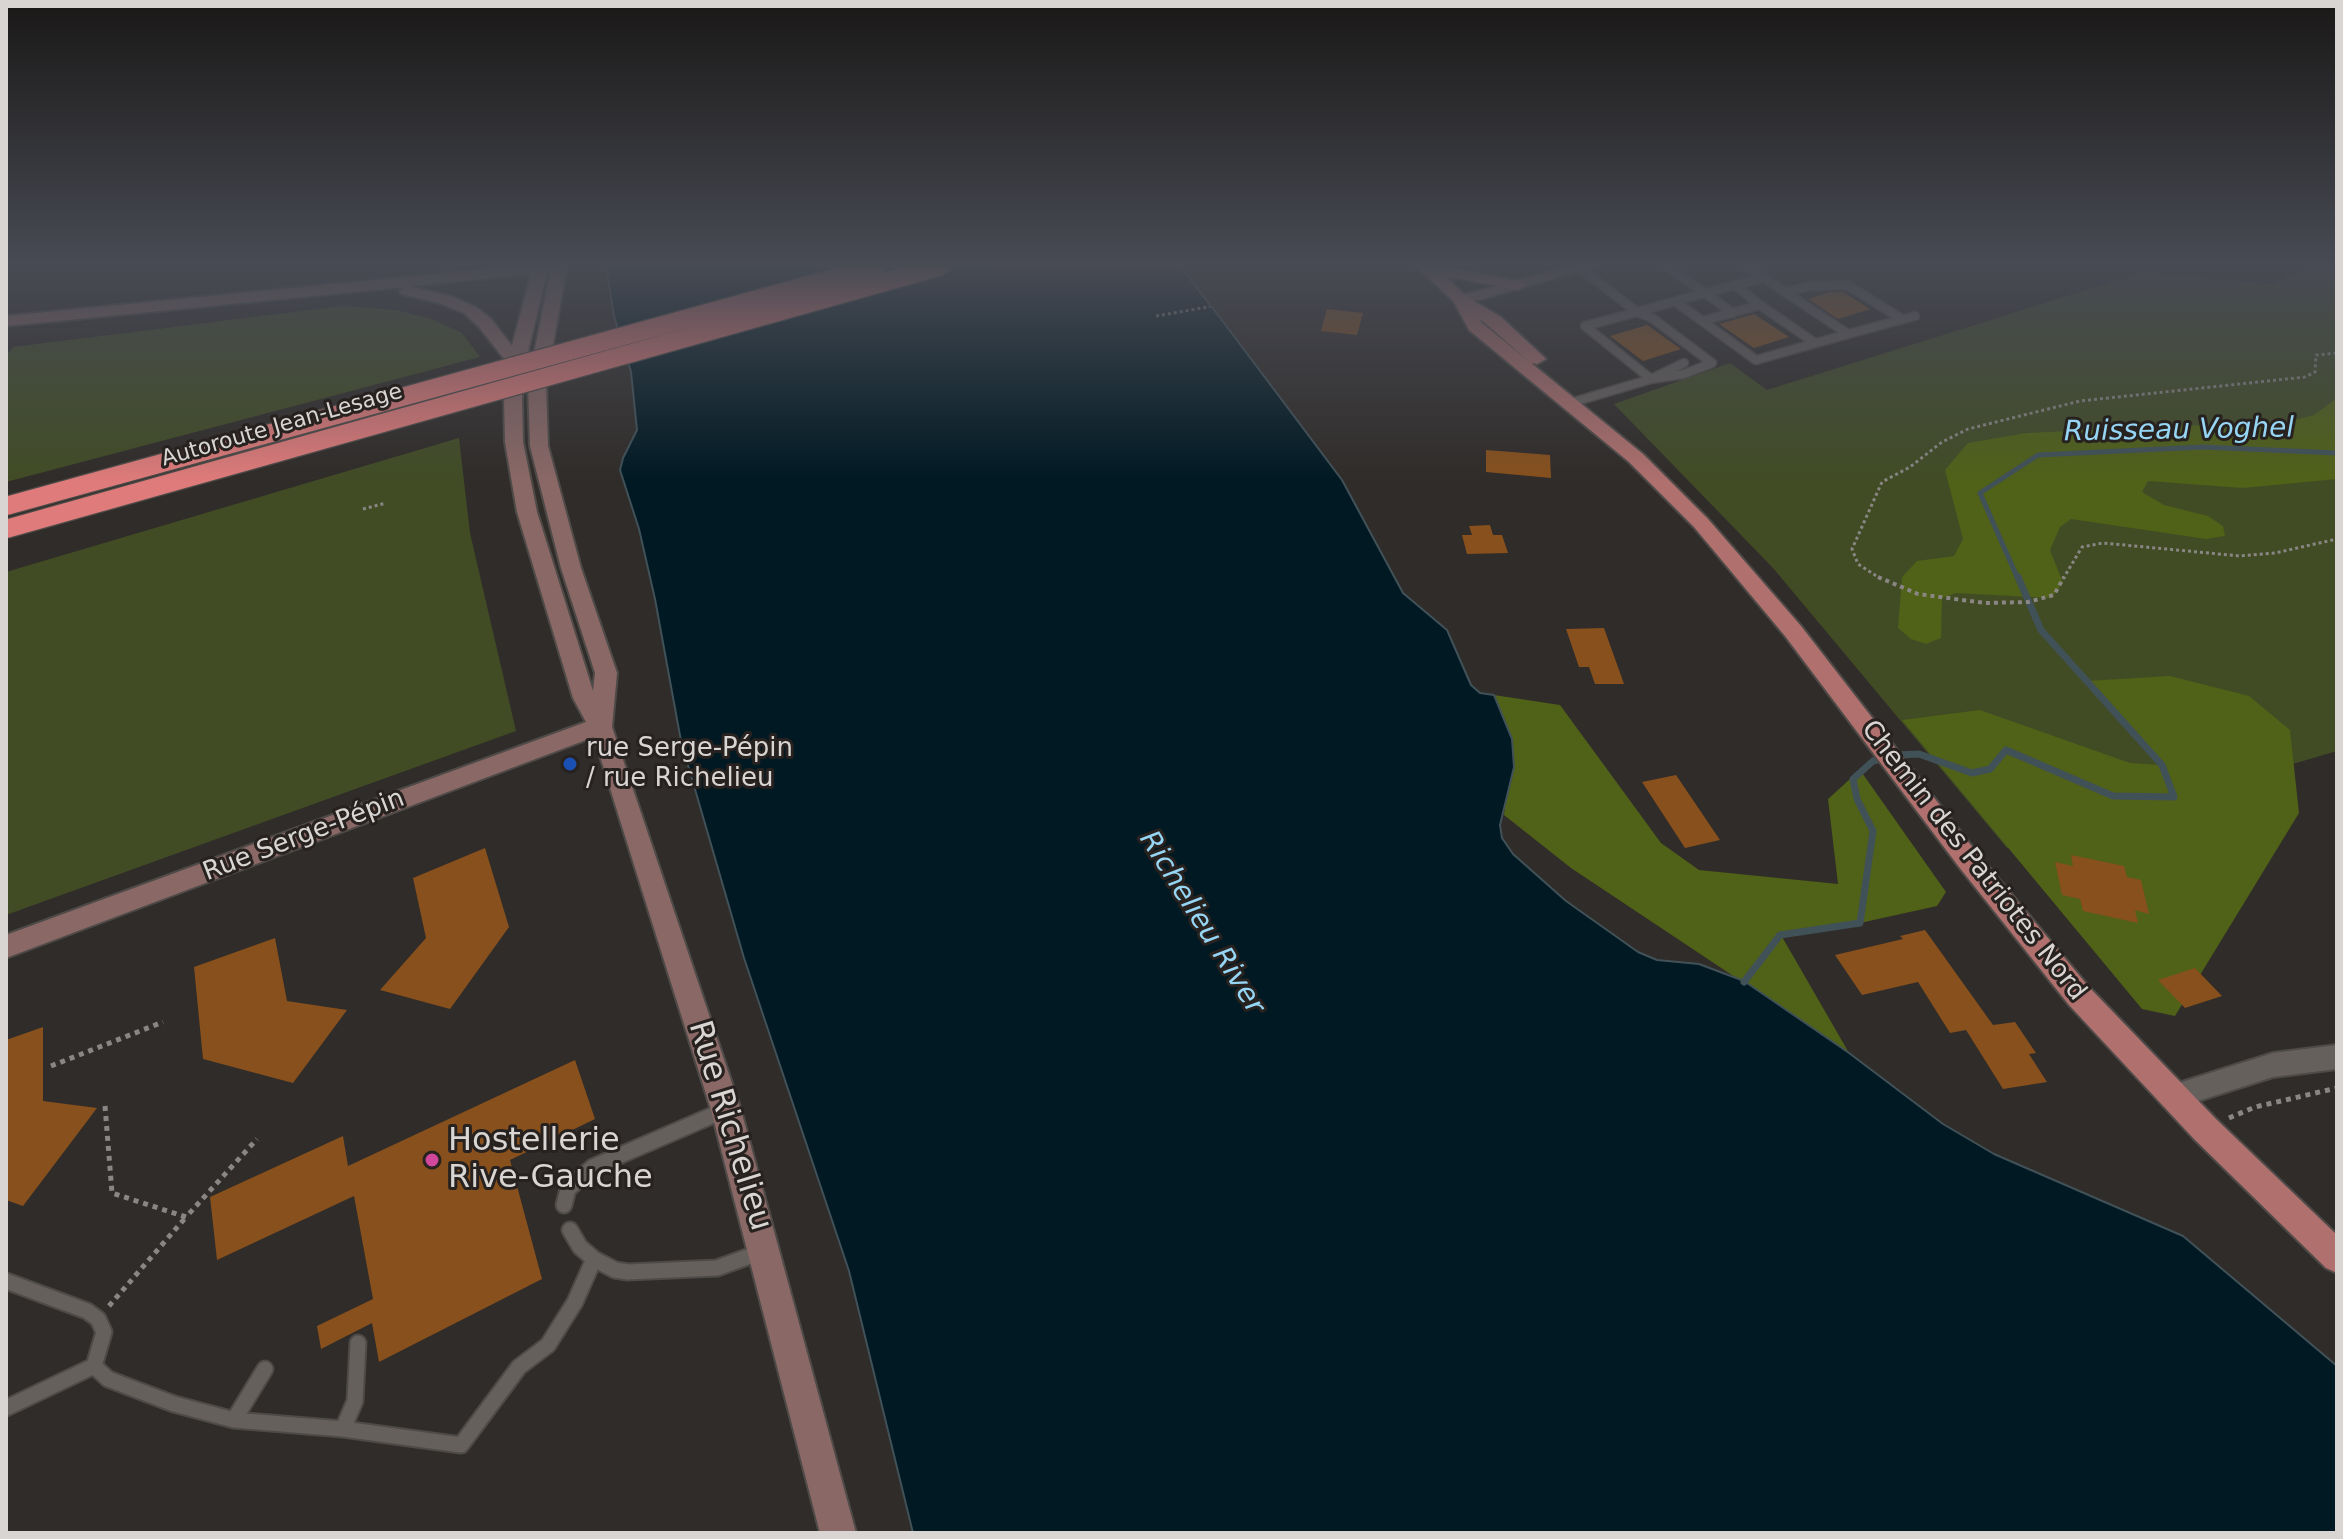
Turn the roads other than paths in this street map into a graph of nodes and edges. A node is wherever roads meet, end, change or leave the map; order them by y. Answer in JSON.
{"nodes":[{"id":1,"x":497,"y":338,"type":"edge"},
{"id":2,"x":526,"y":338,"type":"edge"},
{"id":3,"x":542,"y":338,"type":"edge"},
{"id":4,"x":617,"y":338,"type":"edge"},
{"id":5,"x":686,"y":338,"type":"edge"},
{"id":6,"x":1490,"y":338,"type":"edge"},
{"id":7,"x":1600,"y":338,"type":"edge"},
{"id":8,"x":1678,"y":338,"type":"edge"},
{"id":9,"x":1725,"y":338,"type":"edge"},
{"id":10,"x":1808,"y":338,"type":"edge"},
{"id":11,"x":1834,"y":338,"type":"edge"},
{"id":12,"x":1815,"y":343,"type":"junction"},
{"id":13,"x":1684,"y":363,"type":"dead end"},
{"id":14,"x":517,"y":364,"type":"junction"},
{"id":15,"x":1651,"y":379,"type":"junction"},
{"id":16,"x":1573,"y":402,"type":"junction"},
{"id":17,"x":6,"y":506,"type":"edge"},
{"id":18,"x":6,"y":529,"type":"edge"},
{"id":19,"x":602,"y":725,"type":"junction"},
{"id":20,"x":6,"y":947,"type":"edge"},
{"id":21,"x":2337,"y":1057,"type":"edge"},
{"id":22,"x":2173,"y":1097,"type":"junction"},
{"id":23,"x":726,"y":1110,"type":"junction"},
{"id":24,"x":564,"y":1205,"type":"dead end"},
{"id":25,"x":570,"y":1230,"type":"dead end"},
{"id":26,"x":765,"y":1250,"type":"junction"},
{"id":27,"x":2337,"y":1257,"type":"edge"},
{"id":28,"x":594,"y":1259,"type":"junction"},
{"id":29,"x":6,"y":1281,"type":"edge"},
{"id":30,"x":358,"y":1343,"type":"dead end"},
{"id":31,"x":94,"y":1366,"type":"junction"},
{"id":32,"x":265,"y":1369,"type":"dead end"},
{"id":33,"x":6,"y":1408,"type":"edge"},
{"id":34,"x":234,"y":1420,"type":"junction"},
{"id":35,"x":343,"y":1429,"type":"junction"},
{"id":36,"x":838,"y":1533,"type":"edge"}],
"edges":[{"from":1,"to":14,"type":"main road"},
{"from":2,"to":14,"type":"main road","name":"Rue Richelieu"},
{"from":3,"to":19,"type":"main road","name":"Rue Richelieu"},
{"from":4,"to":17,"type":"highway","name":"Autoroute Jean-Lesage","bridge":true},
{"from":5,"to":18,"type":"highway","name":"Autoroute Jean-Lesage","bridge":true},
{"from":6,"to":16,"type":"main road","name":"Chemin des Patriotes Nord"},
{"from":7,"to":15,"type":"lane"},
{"from":8,"to":15,"type":"lane"},
{"from":9,"to":12,"type":"lane"},
{"from":10,"to":12,"type":"lane"},
{"from":11,"to":12,"type":"lane"},
{"from":13,"to":15,"type":"lane"},
{"from":14,"to":19,"type":"main road","name":"Rue Richelieu"},
{"from":15,"to":16,"type":"lane"},
{"from":16,"to":22,"type":"main road","name":"Chemin des Patriotes Nord"},
{"from":19,"to":20,"type":"main road","name":"Rue Serge-Pépin"},
{"from":19,"to":23,"type":"main road","name":"Rue Richelieu"},
{"from":21,"to":22,"type":"street"},
{"from":22,"to":27,"type":"main road","name":"Chemin des Patriotes Nord"},
{"from":23,"to":24,"type":"lane"},
{"from":23,"to":26,"type":"main road","name":"Rue Richelieu"},
{"from":25,"to":28,"type":"lane"},
{"from":26,"to":28,"type":"lane"},
{"from":26,"to":36,"type":"main road","name":"Rue Richelieu"},
{"from":28,"to":35,"type":"lane"},
{"from":29,"to":31,"type":"lane"},
{"from":30,"to":35,"type":"lane"},
{"from":31,"to":33,"type":"lane"},
{"from":31,"to":34,"type":"lane"},
{"from":32,"to":34,"type":"lane"},
{"from":34,"to":35,"type":"lane"}]}
